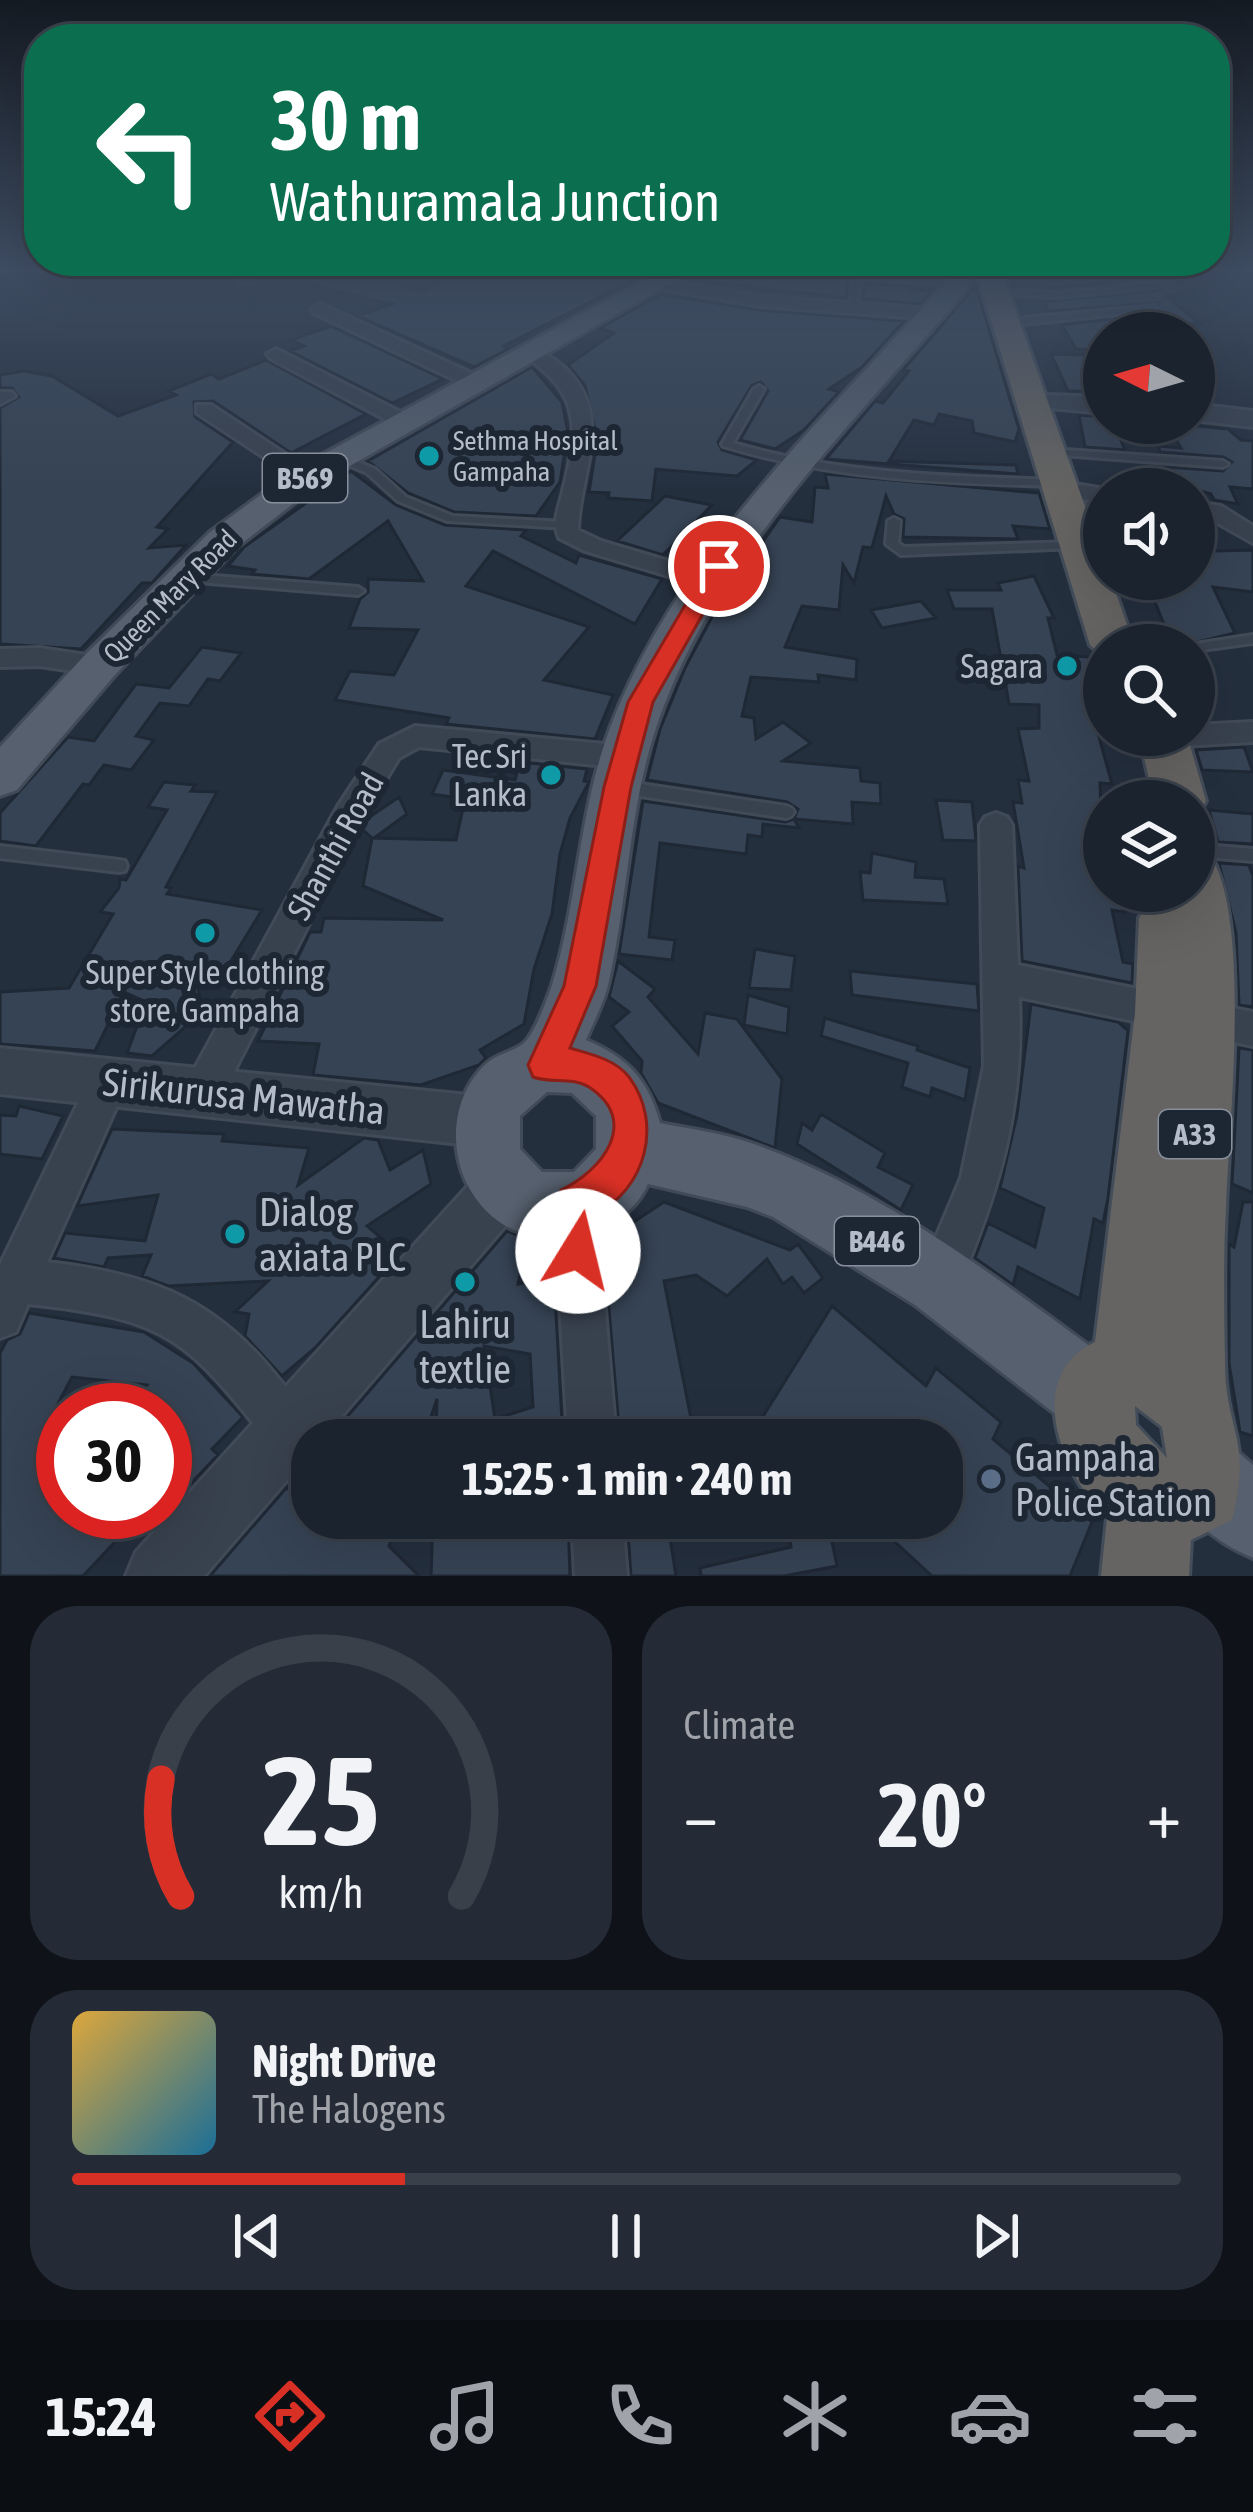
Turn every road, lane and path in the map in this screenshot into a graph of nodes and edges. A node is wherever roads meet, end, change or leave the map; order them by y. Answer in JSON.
{"nodes":[{"id":1,"x":395,"y":345,"type":"edge"},
{"id":2,"x":545,"y":345,"type":"edge"},
{"id":3,"x":925,"y":345,"type":"edge"},
{"id":4,"x":1013,"y":345,"type":"edge"},
{"id":5,"x":1018,"y":345,"type":"edge"},
{"id":6,"x":532,"y":352,"type":"junction"},
{"id":7,"x":276,"y":354,"type":"dead end"},
{"id":8,"x":477,"y":383,"type":"junction"},
{"id":9,"x":759,"y":389,"type":"dead end"},
{"id":10,"x":1039,"y":402,"type":"junction"},
{"id":11,"x":1083,"y":404,"type":"edge"},
{"id":12,"x":204,"y":409,"type":"dead end"},
{"id":13,"x":1215,"y":414,"type":"edge"},
{"id":14,"x":1253,"y":419,"type":"edge"},
{"id":15,"x":405,"y":422,"type":"junction"},
{"id":16,"x":340,"y":458,"type":"junction"},
{"id":17,"x":1222,"y":464,"type":"dead end"},
{"id":18,"x":798,"y":466,"type":"junction"},
{"id":19,"x":308,"y":476,"type":"junction"},
{"id":20,"x":1074,"y":483,"type":"edge"},
{"id":21,"x":1215,"y":513,"type":"edge"},
{"id":22,"x":1083,"y":516,"type":"edge"},
{"id":23,"x":894,"y":521,"type":"dead end"},
{"id":24,"x":566,"y":525,"type":"junction"},
{"id":25,"x":1253,"y":536,"type":"edge"},
{"id":26,"x":1083,"y":550,"type":"edge"},
{"id":27,"x":185,"y":578,"type":"junction"},
{"id":28,"x":710,"y":580,"type":"junction"},
{"id":29,"x":358,"y":591,"type":"dead end"},
{"id":30,"x":1253,"y":639,"type":"edge"},
{"id":31,"x":1215,"y":644,"type":"edge"},
{"id":32,"x":0,"y":658,"type":"edge"},
{"id":33,"x":99,"y":666,"type":"junction"},
{"id":34,"x":1253,"y":732,"type":"edge"},
{"id":35,"x":1215,"y":734,"type":"edge"},
{"id":36,"x":621,"y":772,"type":"junction"},
{"id":37,"x":0,"y":778,"type":"edge"},
{"id":38,"x":786,"y":812,"type":"dead end"},
{"id":39,"x":996,"y":825,"type":"dead end"},
{"id":40,"x":0,"y":852,"type":"edge"},
{"id":41,"x":1215,"y":852,"type":"edge"},
{"id":42,"x":1253,"y":855,"type":"edge"},
{"id":43,"x":119,"y":866,"type":"dead end"},
{"id":44,"x":1173,"y":912,"type":"edge"},
{"id":45,"x":1199,"y":912,"type":"edge"},
{"id":46,"x":1004,"y":978,"type":"junction"},
{"id":47,"x":1208,"y":1022,"type":"edge"},
{"id":48,"x":0,"y":1071,"type":"edge"},
{"id":49,"x":574,"y":1071,"type":"junction"},
{"id":50,"x":109,"y":1082,"type":"junction"},
{"id":51,"x":203,"y":1092,"type":"junction"},
{"id":52,"x":488,"y":1122,"type":"junction"},
{"id":53,"x":629,"y":1148,"type":"junction"},
{"id":54,"x":505,"y":1185,"type":"junction"},
{"id":55,"x":575,"y":1203,"type":"junction"},
{"id":56,"x":940,"y":1280,"type":"junction"},
{"id":57,"x":8,"y":1298,"type":"edge"},
{"id":58,"x":1137,"y":1384,"type":"junction"},
{"id":59,"x":302,"y":1419,"type":"edge"},
{"id":60,"x":590,"y":1419,"type":"edge"},
{"id":61,"x":291,"y":1432,"type":"joint"},
{"id":62,"x":1190,"y":1518,"type":"edge"},
{"id":63,"x":598,"y":1539,"type":"edge"},
{"id":64,"x":160,"y":1576,"type":"edge"},
{"id":65,"x":601,"y":1576,"type":"edge"}],
"edges":[{"from":1,"to":8,"type":"street"},
{"from":2,"to":6,"type":"main road","name":"Queen Mary Road","number":"B569"},
{"from":3,"to":18,"type":"main road"},
{"from":4,"to":10,"type":"highway"},
{"from":5,"to":10,"type":"highway"},
{"from":6,"to":8,"type":"main road","name":"Queen Mary Road","number":"B569"},
{"from":6,"to":24,"type":"street"},
{"from":7,"to":15,"type":"street"},
{"from":8,"to":15,"type":"main road","name":"Queen Mary Road","number":"B569"},
{"from":9,"to":18,"type":"lane"},
{"from":10,"to":11,"type":"street"},
{"from":10,"to":20,"type":"highway"},
{"from":12,"to":19,"type":"street"},
{"from":13,"to":14,"type":"street"},
{"from":15,"to":16,"type":"main road","name":"Queen Mary Road","number":"B569"},
{"from":16,"to":19,"type":"main road","name":"Queen Mary Road","number":"B569"},
{"from":16,"to":24,"type":"lane"},
{"from":17,"to":20,"type":"lane"},
{"from":18,"to":20,"type":"lane"},
{"from":18,"to":28,"type":"main road"},
{"from":19,"to":27,"type":"main road","name":"Queen Mary Road","number":"B569"},
{"from":20,"to":22,"type":"highway"},
{"from":21,"to":25,"type":"street"},
{"from":23,"to":26,"type":"lane"},
{"from":24,"to":28,"type":"street"},
{"from":27,"to":29,"type":"lane"},
{"from":27,"to":33,"type":"main road","name":"Queen Mary Road","number":"B569"},
{"from":28,"to":36,"type":"main road"},
{"from":30,"to":31,"type":"lane"},
{"from":32,"to":33,"type":"street"},
{"from":33,"to":37,"type":"main road","name":"Queen Mary Road","number":"B569"},
{"from":34,"to":35,"type":"street"},
{"from":36,"to":38,"type":"lane"},
{"from":36,"to":49,"type":"main road"},
{"from":36,"to":51,"type":"street","name":"Shanthi Road"},
{"from":39,"to":46,"type":"street"},
{"from":40,"to":43,"type":"lane"},
{"from":41,"to":42,"type":"lane"},
{"from":44,"to":47,"type":"highway","number":"A33"},
{"from":45,"to":47,"type":"highway","number":"A33"},
{"from":46,"to":47,"type":"street"},
{"from":46,"to":56,"type":"street"},
{"from":47,"to":58,"type":"highway","number":"A33"},
{"from":48,"to":50,"type":"street","name":"Sirikurusa Mawatha"},
{"from":49,"to":52,"type":"main road"},
{"from":49,"to":53,"type":"main road"},
{"from":50,"to":51,"type":"street","name":"Sirikurusa Mawatha"},
{"from":50,"to":57,"type":"street"},
{"from":51,"to":52,"type":"street","name":"Sirikurusa Mawatha"},
{"from":52,"to":54,"type":"main road"},
{"from":53,"to":55,"type":"main road"},
{"from":53,"to":56,"type":"main road","number":"B446"},
{"from":54,"to":55,"type":"main road"},
{"from":54,"to":59,"type":"street"},
{"from":55,"to":60,"type":"street"},
{"from":56,"to":58,"type":"main road","number":"B446"},
{"from":57,"to":61,"type":"street"},
{"from":58,"to":62,"type":"highway"},
{"from":61,"to":64,"type":"street"},
{"from":63,"to":65,"type":"street"}]}
